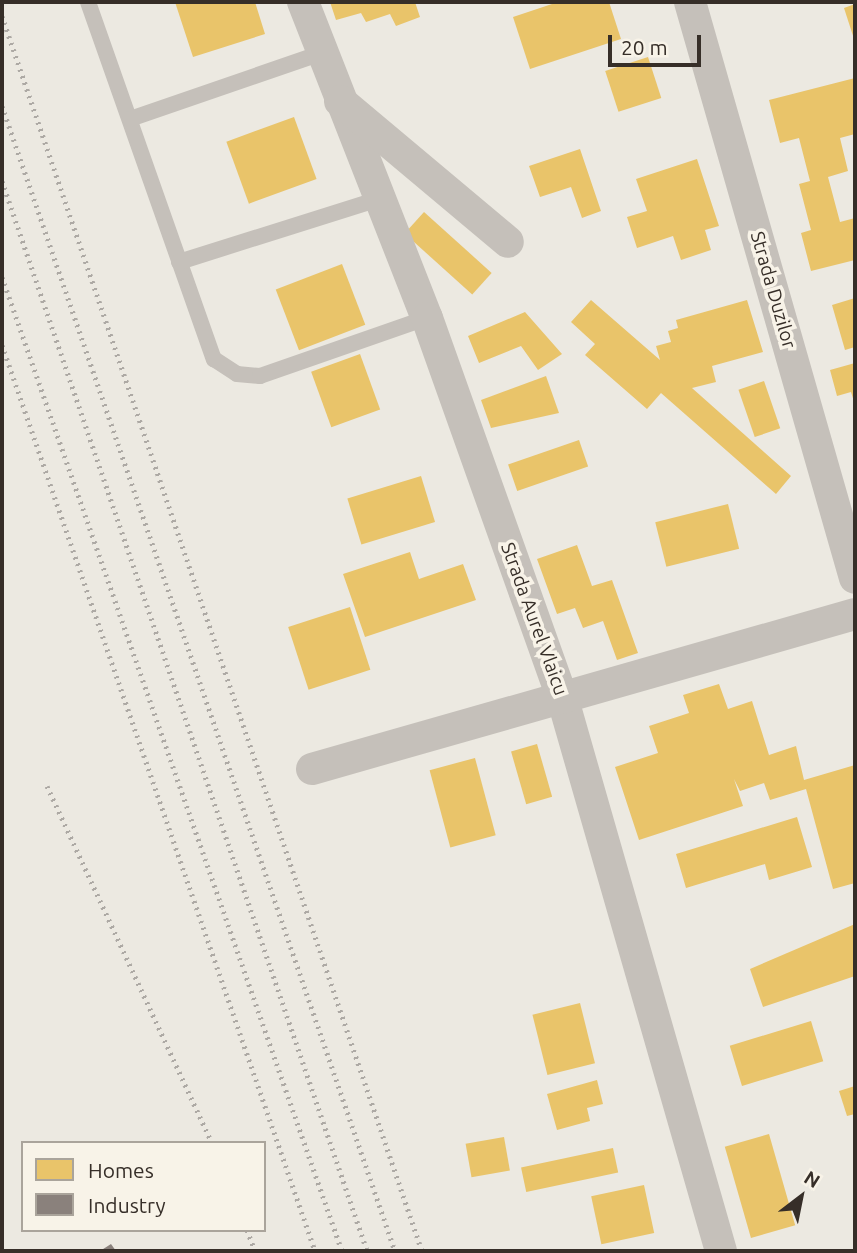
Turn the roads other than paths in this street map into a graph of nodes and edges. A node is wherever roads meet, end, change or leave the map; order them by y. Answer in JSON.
{"nodes":[{"id":1,"x":88,"y":2,"type":"edge"},
{"id":2,"x":303,"y":2,"type":"edge"},
{"id":3,"x":690,"y":2,"type":"edge"},
{"id":4,"x":322,"y":53,"type":"junction"},
{"id":5,"x":339,"y":100,"type":"junction"},
{"id":6,"x":130,"y":120,"type":"junction"},
{"id":7,"x":379,"y":199,"type":"junction"},
{"id":8,"x":508,"y":242,"type":"dead end"},
{"id":9,"x":179,"y":262,"type":"junction"},
{"id":10,"x":426,"y":318,"type":"junction"},
{"id":11,"x":855,"y":579,"type":"edge"},
{"id":12,"x":855,"y":614,"type":"edge"},
{"id":13,"x":563,"y":700,"type":"junction"},
{"id":14,"x":312,"y":769,"type":"dead end"},
{"id":15,"x":721,"y":1251,"type":"edge"}],
"edges":[{"from":1,"to":6,"type":"lane"},
{"from":2,"to":4,"type":"street","name":"Strada Aurel Vlaicu"},
{"from":3,"to":11,"type":"street","name":"Strada Duzilor"},
{"from":4,"to":5,"type":"street","name":"Strada Aurel Vlaicu"},
{"from":4,"to":6,"type":"lane"},
{"from":5,"to":7,"type":"street","name":"Strada Aurel Vlaicu"},
{"from":5,"to":8,"type":"street"},
{"from":6,"to":9,"type":"lane"},
{"from":7,"to":9,"type":"lane"},
{"from":7,"to":10,"type":"street","name":"Strada Aurel Vlaicu"},
{"from":9,"to":10,"type":"lane"},
{"from":10,"to":13,"type":"street","name":"Strada Aurel Vlaicu"},
{"from":12,"to":13,"type":"street"},
{"from":13,"to":14,"type":"street"},
{"from":13,"to":15,"type":"street","name":"Strada Aurel Vlaicu"}]}
